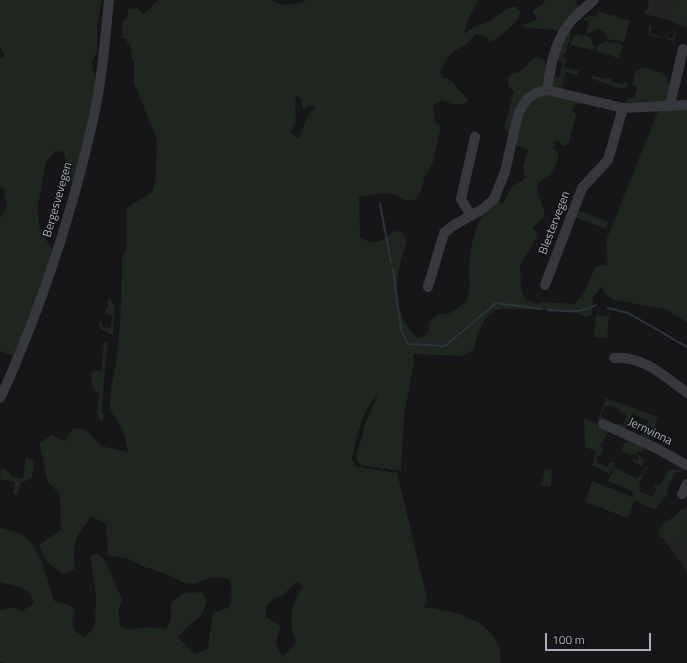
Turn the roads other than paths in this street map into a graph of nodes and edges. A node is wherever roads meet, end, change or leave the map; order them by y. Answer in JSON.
{"nodes":[{"id":1,"x":109,"y":0,"type":"edge"},
{"id":2,"x":594,"y":0,"type":"edge"},
{"id":3,"x":683,"y":49,"type":"dead end"},
{"id":4,"x":547,"y":90,"type":"junction"},
{"id":5,"x":670,"y":105,"type":"junction"},
{"id":6,"x":687,"y":105,"type":"edge"},
{"id":7,"x":623,"y":108,"type":"junction"},
{"id":8,"x":475,"y":137,"type":"dead end"},
{"id":9,"x":471,"y":216,"type":"junction"},
{"id":10,"x":545,"y":285,"type":"dead end"},
{"id":11,"x":428,"y":286,"type":"dead end"},
{"id":12,"x":614,"y":358,"type":"dead end"},
{"id":13,"x":687,"y":393,"type":"edge"},
{"id":14,"x":0,"y":398,"type":"edge"},
{"id":15,"x":603,"y":424,"type":"dead end"},
{"id":16,"x":687,"y":466,"type":"edge"},
{"id":17,"x":687,"y":484,"type":"edge"},
{"id":18,"x":682,"y":494,"type":"dead end"}],
"edges":[{"from":1,"to":14,"type":"street","name":"Bergesvevegen"},
{"from":2,"to":4,"type":"street"},
{"from":3,"to":5,"type":"street"},
{"from":4,"to":7,"type":"street"},
{"from":4,"to":9,"type":"street"},
{"from":5,"to":6,"type":"street"},
{"from":5,"to":7,"type":"street"},
{"from":7,"to":10,"type":"street","name":"Blestervegen"},
{"from":8,"to":9,"type":"street"},
{"from":9,"to":11,"type":"street"},
{"from":12,"to":13,"type":"street"},
{"from":15,"to":16,"type":"street","name":"Jernvinna"},
{"from":17,"to":18,"type":"street"}]}
